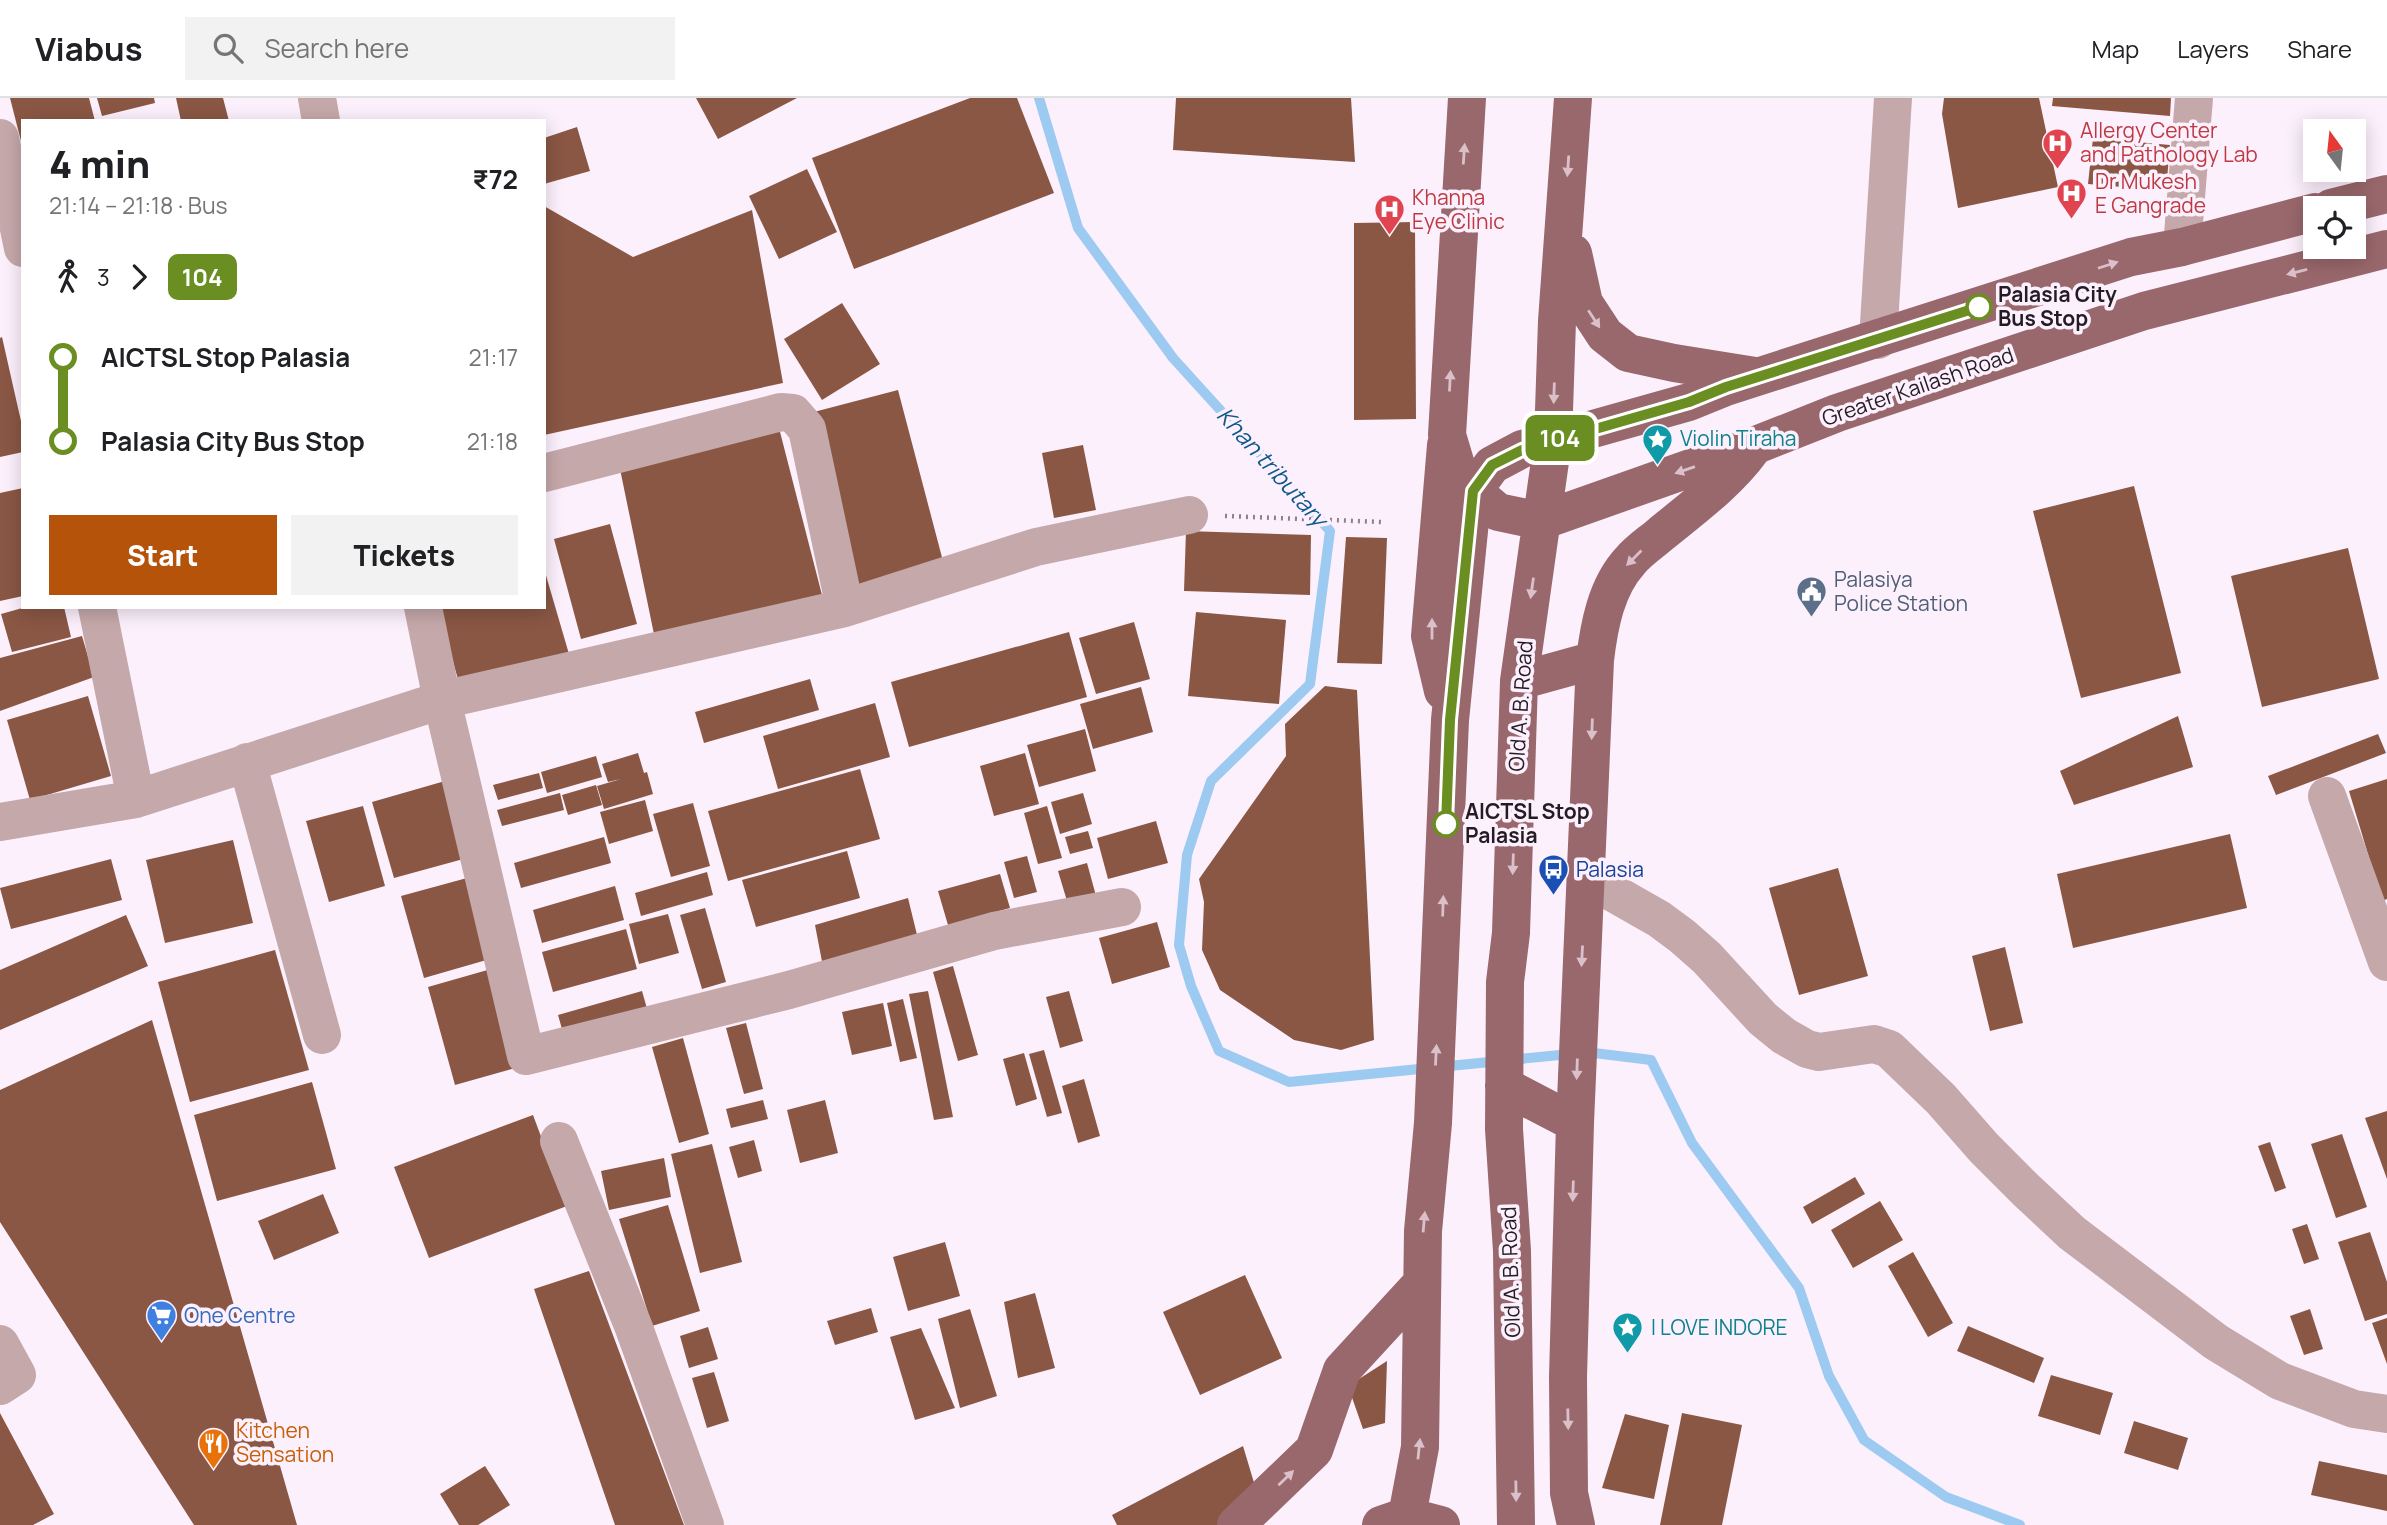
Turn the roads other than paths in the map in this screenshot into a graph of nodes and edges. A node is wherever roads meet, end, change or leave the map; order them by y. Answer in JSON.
{"nodes":[{"id":1,"x":317,"y":98,"type":"edge"},
{"id":2,"x":1467,"y":98,"type":"edge"},
{"id":3,"x":1573,"y":98,"type":"edge"},
{"id":4,"x":1894,"y":98,"type":"edge"},
{"id":5,"x":2194,"y":98,"type":"edge"},
{"id":6,"x":321,"y":119,"type":"edge"},
{"id":7,"x":0,"y":138,"type":"edge"},
{"id":8,"x":2387,"y":194,"type":"edge"},
{"id":9,"x":2366,"y":199,"type":"edge"},
{"id":10,"x":1566,"y":206,"type":"junction"},
{"id":11,"x":2303,"y":215,"type":"edge"},
{"id":12,"x":21,"y":232,"type":"edge"},
{"id":13,"x":2182,"y":247,"type":"junction"},
{"id":14,"x":2387,"y":249,"type":"edge"},
{"id":15,"x":1878,"y":340,"type":"junction"},
{"id":16,"x":1759,"y":377,"type":"junction"},
{"id":17,"x":1447,"y":435,"type":"junction"},
{"id":18,"x":1553,"y":440,"type":"junction"},
{"id":19,"x":1756,"y":445,"type":"junction"},
{"id":20,"x":546,"y":472,"type":"edge"},
{"id":21,"x":1473,"y":491,"type":"junction"},
{"id":22,"x":1189,"y":514,"type":"road end"},
{"id":23,"x":1541,"y":520,"type":"junction"},
{"id":24,"x":845,"y":607,"type":"junction"},
{"id":25,"x":97,"y":609,"type":"edge"},
{"id":26,"x":423,"y":609,"type":"edge"},
{"id":27,"x":1595,"y":660,"type":"junction"},
{"id":28,"x":1519,"y":681,"type":"junction"},
{"id":29,"x":442,"y":700,"type":"junction"},
{"id":30,"x":1450,"y":720,"type":"junction"},
{"id":31,"x":247,"y":762,"type":"junction"},
{"id":32,"x":2327,"y":796,"type":"dead end"},
{"id":33,"x":136,"y":799,"type":"junction"},
{"id":34,"x":0,"y":822,"type":"edge"},
{"id":35,"x":1587,"y":878,"type":"junction"},
{"id":36,"x":1122,"y":907,"type":"dead end"},
{"id":37,"x":2387,"y":962,"type":"edge"},
{"id":38,"x":321,"y":1035,"type":"dead end"},
{"id":39,"x":1504,"y":1086,"type":"junction"},
{"id":40,"x":1575,"y":1123,"type":"junction"},
{"id":41,"x":559,"y":1142,"type":"dead end"},
{"id":42,"x":1422,"y":1283,"type":"junction"},
{"id":43,"x":0,"y":1344,"type":"edge"},
{"id":44,"x":0,"y":1386,"type":"edge"},
{"id":45,"x":2387,"y":1414,"type":"edge"},
{"id":46,"x":1409,"y":1523,"type":"edge"},
{"id":47,"x":705,"y":1525,"type":"edge"},
{"id":48,"x":1236,"y":1525,"type":"edge"},
{"id":49,"x":1516,"y":1525,"type":"edge"},
{"id":50,"x":1576,"y":1525,"type":"edge"}],
"edges":[{"from":1,"to":6,"type":"street"},
{"from":17,"to":2,"type":"main road","one_way":true},
{"from":3,"to":10,"type":"main road","name":"Old A. B. Road","one_way":true},
{"from":4,"to":15,"type":"street"},
{"from":5,"to":13,"type":"street"},
{"from":7,"to":12,"type":"street"},
{"from":8,"to":9,"type":"main road"},
{"from":10,"to":16,"type":"main road","one_way":true},
{"from":10,"to":18,"type":"main road","name":"Old A. B. Road","one_way":true},
{"from":11,"to":13,"type":"main road"},
{"from":15,"to":13,"type":"main road","one_way":true},
{"from":14,"to":19,"type":"main road","name":"Greater Kailash Road","one_way":true},
{"from":15,"to":16,"type":"main road"},
{"from":16,"to":18,"type":"main road"},
{"from":17,"to":21,"type":"main road"},
{"from":30,"to":17,"type":"main road","one_way":true},
{"from":18,"to":21,"type":"main road"},
{"from":18,"to":23,"type":"main road","name":"Old A. B. Road"},
{"from":19,"to":23,"type":"main road","name":"Greater Kailash Road","one_way":true},
{"from":19,"to":27,"type":"main road","one_way":true},
{"from":20,"to":24,"type":"street"},
{"from":21,"to":23,"type":"main road","name":"Greater Kailash Road"},
{"from":21,"to":30,"type":"main road"},
{"from":22,"to":24,"type":"street"},
{"from":23,"to":28,"type":"main road","name":"Old A. B. Road","one_way":true},
{"from":24,"to":29,"type":"street"},
{"from":25,"to":33,"type":"street"},
{"from":26,"to":29,"type":"street"},
{"from":27,"to":28,"type":"main road"},
{"from":27,"to":35,"type":"main road","one_way":true},
{"from":28,"to":39,"type":"main road","name":"Old A. B. Road","one_way":true},
{"from":29,"to":31,"type":"street"},
{"from":29,"to":36,"type":"street"},
{"from":42,"to":30,"type":"main road","one_way":true},
{"from":31,"to":33,"type":"street"},
{"from":31,"to":38,"type":"street"},
{"from":32,"to":37,"type":"street"},
{"from":33,"to":34,"type":"street"},
{"from":35,"to":40,"type":"main road","one_way":true},
{"from":35,"to":45,"type":"street"},
{"from":39,"to":40,"type":"main road"},
{"from":39,"to":49,"type":"main road","name":"Old A. B. Road","one_way":true},
{"from":40,"to":50,"type":"main road","one_way":true},
{"from":41,"to":47,"type":"street"},
{"from":46,"to":42,"type":"main road","one_way":true},
{"from":48,"to":42,"type":"main road","one_way":true},
{"from":43,"to":44,"type":"street"}]}
